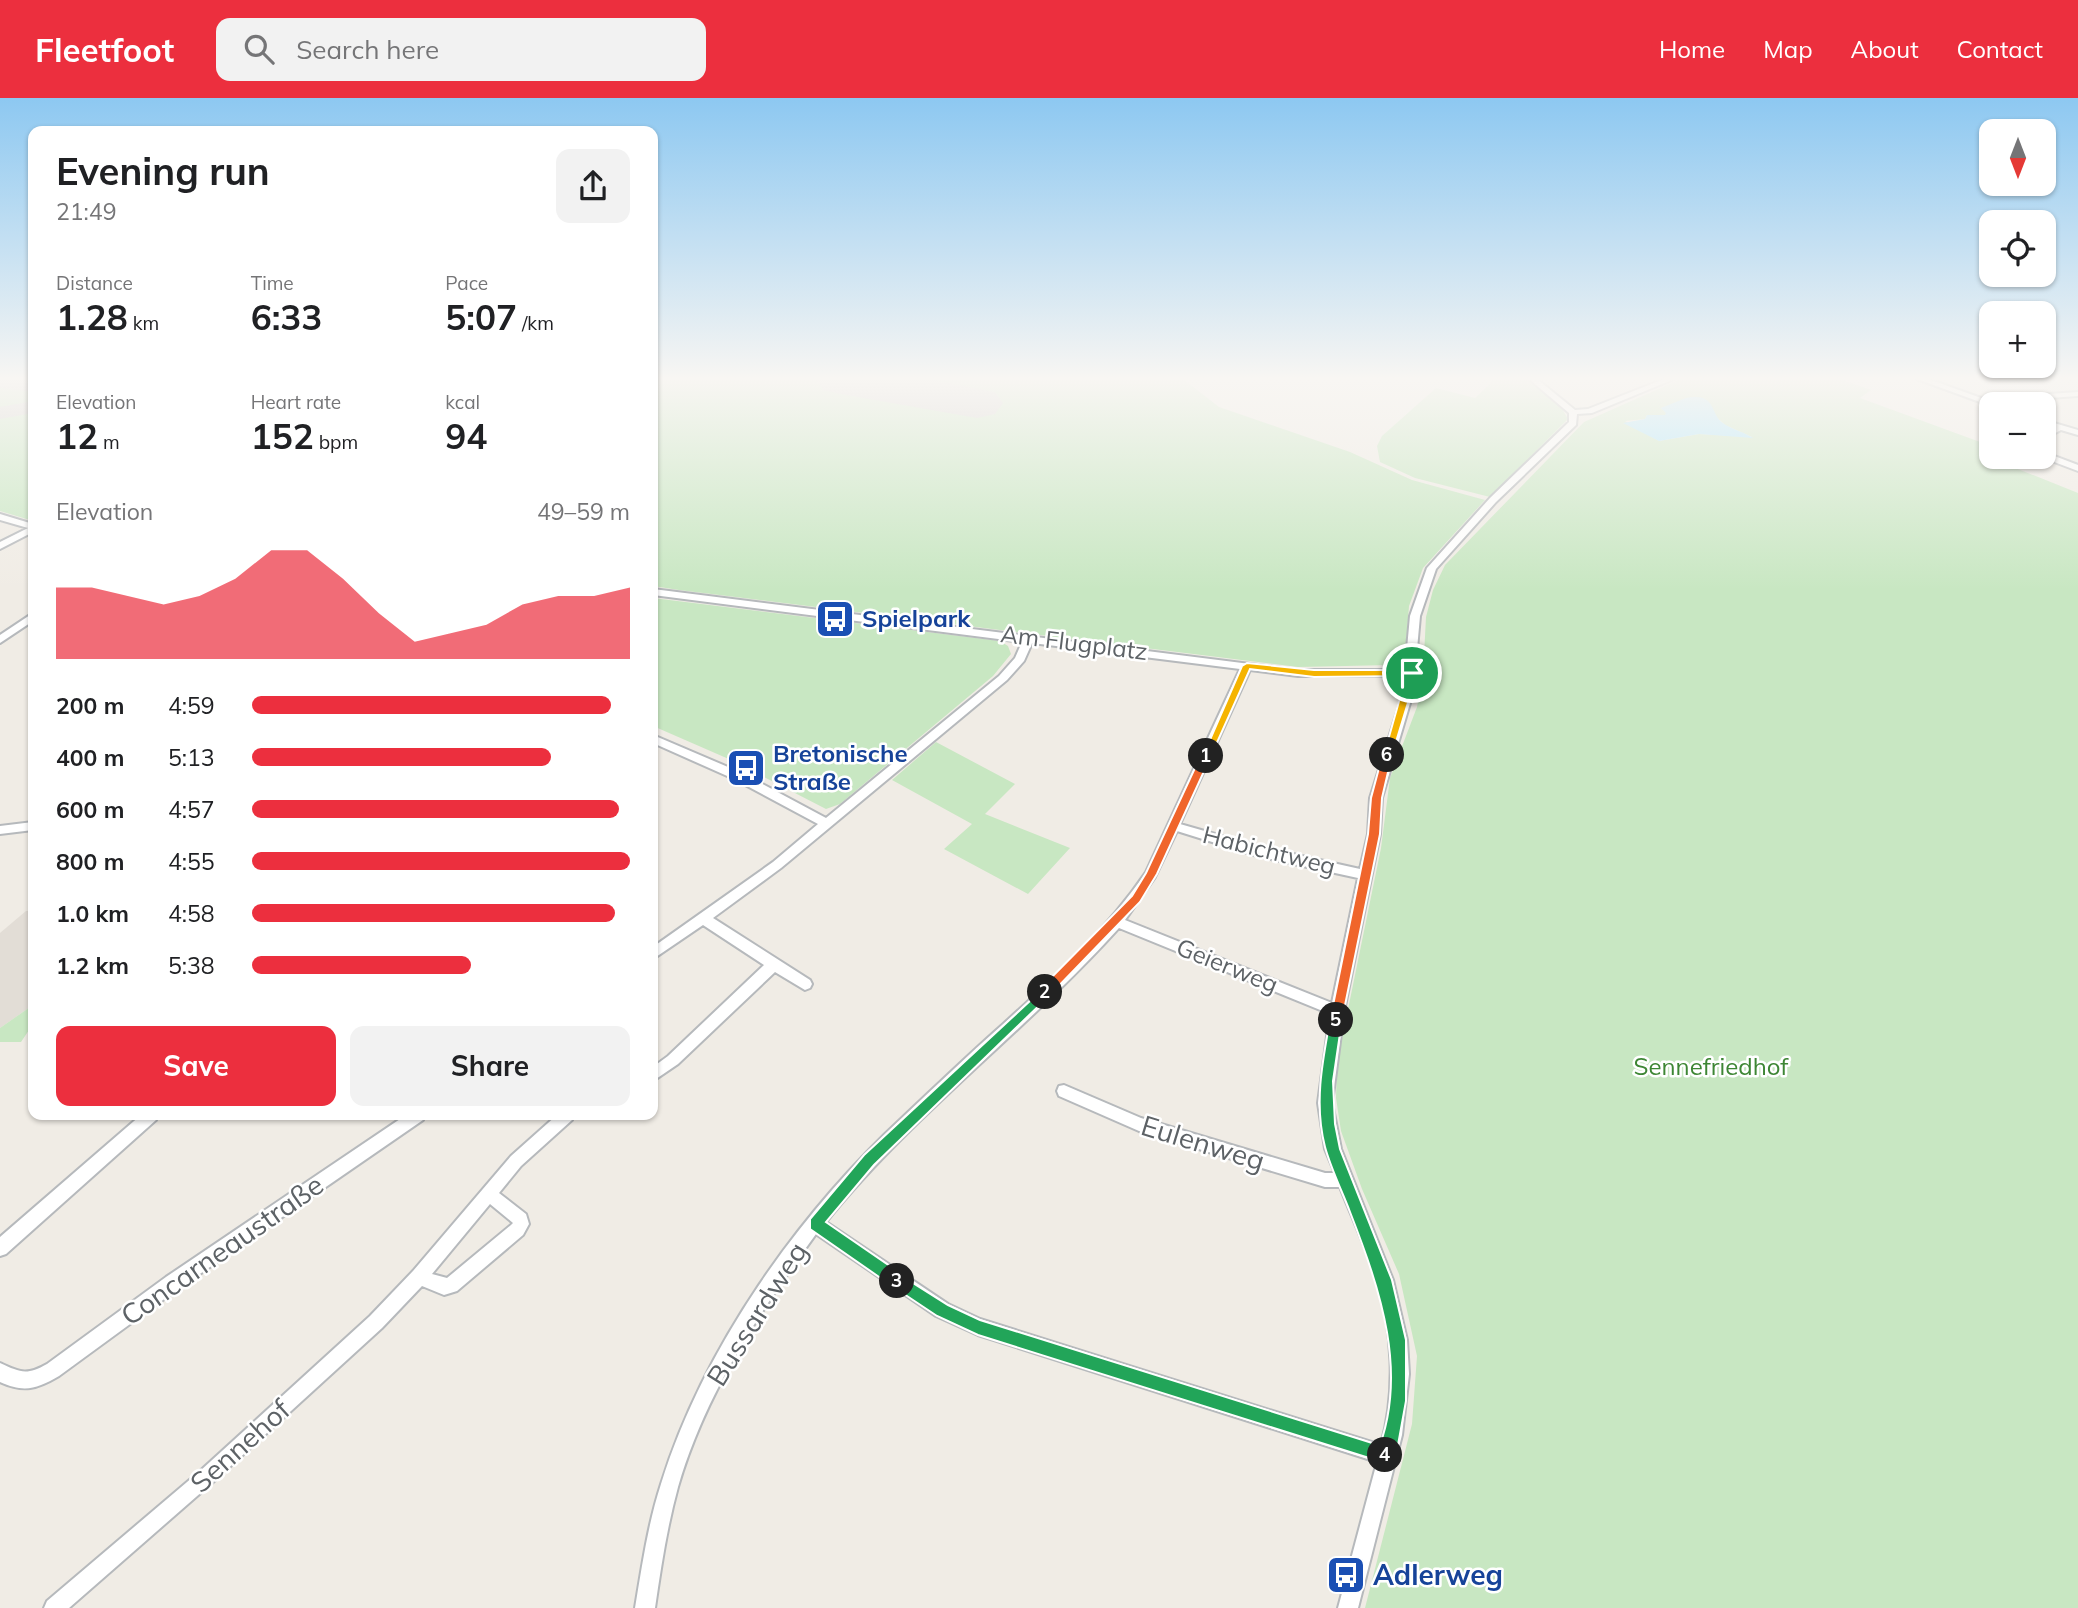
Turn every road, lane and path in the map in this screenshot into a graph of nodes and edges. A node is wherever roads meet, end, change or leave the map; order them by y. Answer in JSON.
{"nodes":[{"id":1,"x":1546,"y":449,"type":"edge"},
{"id":2,"x":2056,"y":460,"type":"edge"},
{"id":3,"x":2078,"y":468,"type":"edge"},
{"id":4,"x":0,"y":517,"type":"edge"},
{"id":5,"x":28,"y":526,"type":"edge"},
{"id":6,"x":28,"y":531,"type":"edge"},
{"id":7,"x":0,"y":546,"type":"edge"},
{"id":8,"x":658,"y":593,"type":"edge"},
{"id":9,"x":28,"y":620,"type":"edge"},
{"id":10,"x":1029,"y":638,"type":"junction"},
{"id":11,"x":0,"y":640,"type":"edge"},
{"id":12,"x":1247,"y":666,"type":"junction"},
{"id":13,"x":1412,"y":673,"type":"junction"},
{"id":14,"x":658,"y":742,"type":"edge"},
{"id":15,"x":827,"y":824,"type":"junction"},
{"id":16,"x":1173,"y":826,"type":"junction"},
{"id":17,"x":28,"y":827,"type":"edge"},
{"id":18,"x":0,"y":830,"type":"edge"},
{"id":19,"x":1365,"y":875,"type":"junction"},
{"id":20,"x":704,"y":919,"type":"junction"},
{"id":21,"x":1117,"y":922,"type":"junction"},
{"id":22,"x":658,"y":951,"type":"edge"},
{"id":23,"x":772,"y":965,"type":"junction"},
{"id":24,"x":805,"y":984,"type":"dead end"},
{"id":25,"x":1338,"y":1011,"type":"junction"},
{"id":26,"x":658,"y":1071,"type":"edge"},
{"id":27,"x":1064,"y":1091,"type":"dead end"},
{"id":28,"x":145,"y":1120,"type":"edge"},
{"id":29,"x":411,"y":1120,"type":"edge"},
{"id":30,"x":561,"y":1120,"type":"edge"},
{"id":31,"x":1345,"y":1180,"type":"junction"},
{"id":32,"x":489,"y":1194,"type":"junction"},
{"id":33,"x":815,"y":1224,"type":"junction"},
{"id":34,"x":0,"y":1248,"type":"edge"},
{"id":35,"x":419,"y":1277,"type":"junction"},
{"id":36,"x":0,"y":1372,"type":"edge"},
{"id":37,"x":1388,"y":1456,"type":"junction"},
{"id":38,"x":54,"y":1608,"type":"edge"},
{"id":39,"x":645,"y":1608,"type":"edge"},
{"id":40,"x":1348,"y":1608,"type":"edge"}],
"edges":[{"from":1,"to":13,"type":"street"},
{"from":2,"to":3,"type":"street"},
{"from":4,"to":5,"type":"street"},
{"from":6,"to":7,"type":"street"},
{"from":8,"to":10,"type":"street","name":"Am Flugplatz"},
{"from":9,"to":11,"type":"street"},
{"from":10,"to":12,"type":"street","name":"Am Flugplatz"},
{"from":10,"to":15,"type":"street"},
{"from":12,"to":13,"type":"street","name":"Am Flugplatz"},
{"from":12,"to":16,"type":"street","name":"Bussardweg"},
{"from":13,"to":19,"type":"street"},
{"from":14,"to":15,"type":"street"},
{"from":15,"to":20,"type":"street"},
{"from":16,"to":19,"type":"street","name":"Habichtweg"},
{"from":16,"to":21,"type":"street","name":"Bussardweg"},
{"from":17,"to":18,"type":"street"},
{"from":19,"to":25,"type":"street"},
{"from":20,"to":22,"type":"street"},
{"from":20,"to":23,"type":"street"},
{"from":21,"to":25,"type":"street","name":"Geierweg"},
{"from":21,"to":33,"type":"street","name":"Bussardweg"},
{"from":23,"to":24,"type":"street"},
{"from":23,"to":26,"type":"street"},
{"from":25,"to":31,"type":"street"},
{"from":27,"to":31,"type":"street","name":"Eulenweg"},
{"from":28,"to":34,"type":"street"},
{"from":29,"to":36,"type":"street","name":"Concarneaustraße"},
{"from":30,"to":32,"type":"street","name":"Sennehof"},
{"from":31,"to":37,"type":"street"},
{"from":32,"to":35,"type":"street","name":"Sennehof"},
{"from":32,"to":35,"type":"street"},
{"from":33,"to":37,"type":"street"},
{"from":33,"to":39,"type":"street","name":"Bussardweg"},
{"from":35,"to":38,"type":"street","name":"Sennehof"},
{"from":37,"to":40,"type":"street"}]}
